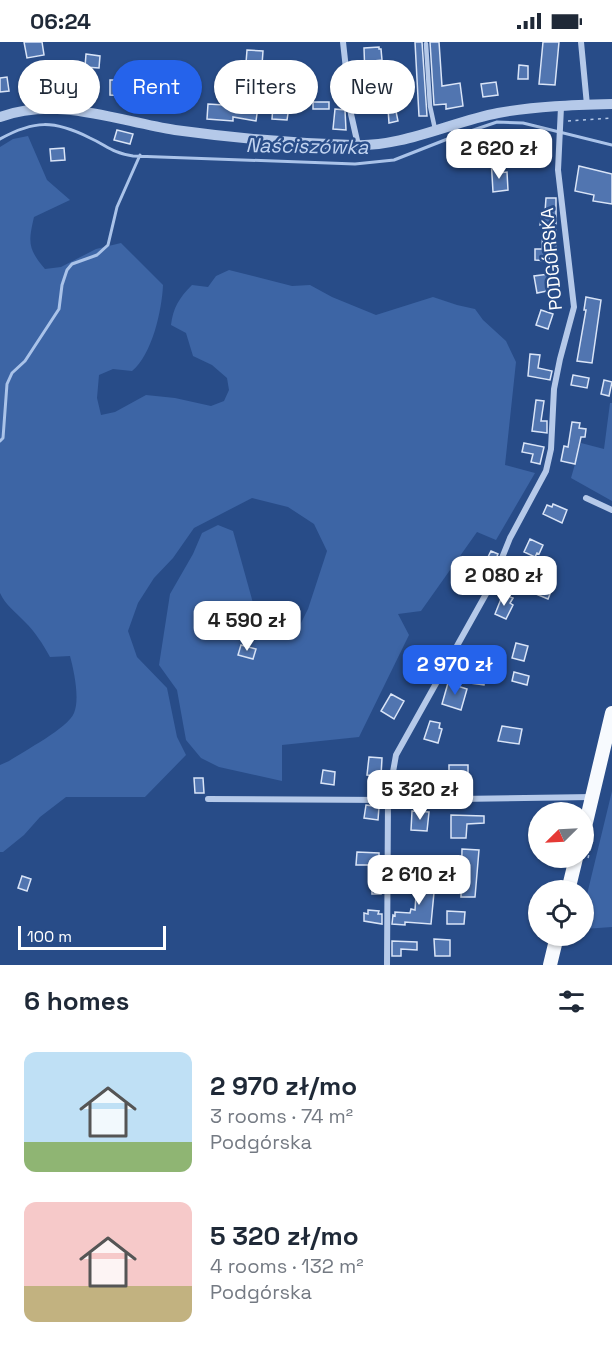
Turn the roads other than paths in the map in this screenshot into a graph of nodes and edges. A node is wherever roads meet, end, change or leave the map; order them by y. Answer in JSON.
{"nodes":[{"id":1,"x":343,"y":42,"type":"edge"},
{"id":2,"x":581,"y":42,"type":"edge"},
{"id":3,"x":426,"y":44,"type":"dead end"},
{"id":4,"x":612,"y":104,"type":"edge"},
{"id":5,"x":587,"y":105,"type":"junction"},
{"id":6,"x":561,"y":106,"type":"junction"},
{"id":7,"x":0,"y":117,"type":"edge"},
{"id":8,"x":435,"y":129,"type":"junction"},
{"id":9,"x":358,"y":145,"type":"junction"},
{"id":10,"x":586,"y":498,"type":"dead end"},
{"id":11,"x":612,"y":510,"type":"edge"},
{"id":12,"x":612,"y":713,"type":"edge"},
{"id":13,"x":592,"y":797,"type":"junction"},
{"id":14,"x":208,"y":799,"type":"dead end"},
{"id":15,"x":388,"y":800,"type":"junction"},
{"id":16,"x":591,"y":802,"type":"edge"},
{"id":17,"x":555,"y":946,"type":"edge"},
{"id":18,"x":387,"y":965,"type":"edge"},
{"id":19,"x":550,"y":965,"type":"edge"}],
"edges":[{"from":1,"to":9,"type":"street"},
{"from":2,"to":5,"type":"street"},
{"from":3,"to":8,"type":"lane"},
{"from":4,"to":5,"type":"street"},
{"from":5,"to":6,"type":"street"},
{"from":6,"to":8,"type":"street"},
{"from":6,"to":15,"type":"street","name":"PODGÓRSKA"},
{"from":7,"to":9,"type":"street"},
{"from":8,"to":9,"type":"street"},
{"from":10,"to":11,"type":"street"},
{"from":12,"to":13,"type":"main road"},
{"from":13,"to":15,"type":"street"},
{"from":13,"to":16,"type":"main road"},
{"from":14,"to":15,"type":"street"},
{"from":15,"to":18,"type":"street","name":"PODGÓRSKA"},
{"from":17,"to":19,"type":"main road"}]}
